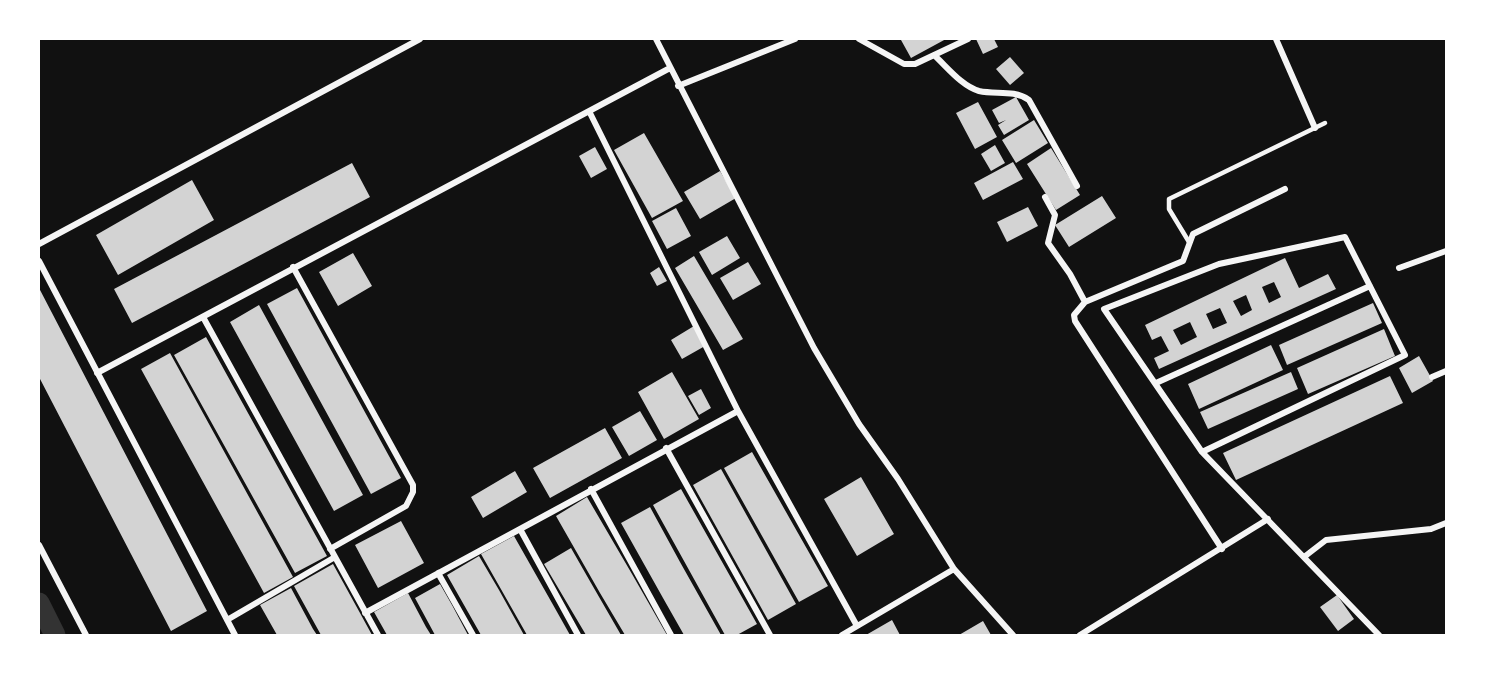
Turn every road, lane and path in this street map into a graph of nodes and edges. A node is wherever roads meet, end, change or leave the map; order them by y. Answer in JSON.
{"nodes":[{"id":1,"x":420,"y":39,"type":"edge"},
{"id":2,"x":656,"y":39,"type":"edge"},
{"id":3,"x":795,"y":39,"type":"edge"},
{"id":4,"x":859,"y":39,"type":"edge"},
{"id":5,"x":968,"y":39,"type":"edge"},
{"id":6,"x":1276,"y":39,"type":"edge"},
{"id":7,"x":935,"y":56,"type":"junction"},
{"id":8,"x":668,"y":69,"type":"junction"},
{"id":9,"x":678,"y":87,"type":"junction"},
{"id":10,"x":590,"y":113,"type":"junction"},
{"id":11,"x":1325,"y":123,"type":"dead end"},
{"id":12,"x":1315,"y":128,"type":"junction"},
{"id":13,"x":1077,"y":186,"type":"dead end"},
{"id":14,"x":1285,"y":189,"type":"dead end"},
{"id":15,"x":1045,"y":197,"type":"dead end"},
{"id":16,"x":1189,"y":242,"type":"junction"},
{"id":17,"x":39,"y":244,"type":"edge"},
{"id":18,"x":1446,"y":251,"type":"edge"},
{"id":19,"x":39,"y":261,"type":"edge"},
{"id":20,"x":293,"y":267,"type":"junction"},
{"id":21,"x":1399,"y":268,"type":"dead end"},
{"id":22,"x":1370,"y":286,"type":"junction"},
{"id":23,"x":1085,"y":302,"type":"junction"},
{"id":24,"x":203,"y":317,"type":"junction"},
{"id":25,"x":1446,"y":371,"type":"edge"},
{"id":26,"x":97,"y":373,"type":"junction"},
{"id":27,"x":1432,"y":377,"type":"dead end"},
{"id":28,"x":1156,"y":383,"type":"junction"},
{"id":29,"x":738,"y":411,"type":"junction"},
{"id":30,"x":666,"y":448,"type":"junction"},
{"id":31,"x":1202,"y":452,"type":"junction"},
{"id":32,"x":591,"y":489,"type":"junction"},
{"id":33,"x":1268,"y":519,"type":"junction"},
{"id":34,"x":1446,"y":523,"type":"edge"},
{"id":35,"x":520,"y":529,"type":"junction"},
{"id":36,"x":39,"y":545,"type":"edge"},
{"id":37,"x":330,"y":549,"type":"junction"},
{"id":38,"x":1222,"y":549,"type":"junction"},
{"id":39,"x":335,"y":557,"type":"junction"},
{"id":40,"x":1304,"y":557,"type":"junction"},
{"id":41,"x":954,"y":569,"type":"junction"},
{"id":42,"x":438,"y":573,"type":"junction"},
{"id":43,"x":366,"y":613,"type":"junction"},
{"id":44,"x":226,"y":620,"type":"junction"},
{"id":45,"x":856,"y":626,"type":"junction"},
{"id":46,"x":86,"y":635,"type":"edge"},
{"id":47,"x":235,"y":635,"type":"edge"},
{"id":48,"x":378,"y":635,"type":"edge"},
{"id":49,"x":473,"y":635,"type":"edge"},
{"id":50,"x":578,"y":635,"type":"edge"},
{"id":51,"x":671,"y":635,"type":"edge"},
{"id":52,"x":770,"y":635,"type":"edge"},
{"id":53,"x":842,"y":635,"type":"edge"},
{"id":54,"x":1013,"y":635,"type":"edge"},
{"id":55,"x":1080,"y":635,"type":"edge"},
{"id":56,"x":1379,"y":635,"type":"edge"}],
"edges":[{"from":1,"to":17,"type":"street"},
{"from":2,"to":8,"type":"street"},
{"from":3,"to":9,"type":"street"},
{"from":4,"to":7,"type":"street"},
{"from":5,"to":7,"type":"street"},
{"from":6,"to":12,"type":"street"},
{"from":7,"to":13,"type":"street"},
{"from":8,"to":9,"type":"street"},
{"from":8,"to":10,"type":"street"},
{"from":9,"to":41,"type":"street"},
{"from":10,"to":20,"type":"street"},
{"from":10,"to":29,"type":"street"},
{"from":11,"to":12,"type":"lane"},
{"from":12,"to":16,"type":"lane"},
{"from":14,"to":16,"type":"street"},
{"from":15,"to":23,"type":"street"},
{"from":16,"to":23,"type":"street"},
{"from":18,"to":21,"type":"street"},
{"from":19,"to":26,"type":"street"},
{"from":20,"to":24,"type":"street"},
{"from":20,"to":37,"type":"street"},
{"from":22,"to":28,"type":"street"},
{"from":22,"to":28,"type":"street"},
{"from":22,"to":31,"type":"street"},
{"from":23,"to":38,"type":"street"},
{"from":24,"to":26,"type":"street"},
{"from":24,"to":37,"type":"street"},
{"from":25,"to":27,"type":"street"},
{"from":26,"to":44,"type":"street"},
{"from":28,"to":31,"type":"street"},
{"from":29,"to":30,"type":"street"},
{"from":29,"to":45,"type":"street"},
{"from":30,"to":32,"type":"street"},
{"from":30,"to":52,"type":"street"},
{"from":31,"to":33,"type":"street"},
{"from":32,"to":35,"type":"street"},
{"from":32,"to":51,"type":"street"},
{"from":33,"to":38,"type":"street"},
{"from":33,"to":40,"type":"street"},
{"from":34,"to":40,"type":"street"},
{"from":35,"to":42,"type":"street"},
{"from":35,"to":50,"type":"street"},
{"from":36,"to":46,"type":"street"},
{"from":37,"to":39,"type":"street"},
{"from":38,"to":55,"type":"street"},
{"from":39,"to":43,"type":"street"},
{"from":39,"to":44,"type":"street"},
{"from":40,"to":56,"type":"street"},
{"from":41,"to":45,"type":"street"},
{"from":41,"to":54,"type":"street"},
{"from":42,"to":43,"type":"street"},
{"from":42,"to":49,"type":"street"},
{"from":43,"to":48,"type":"street"},
{"from":44,"to":47,"type":"street"},
{"from":45,"to":53,"type":"street"}]}
